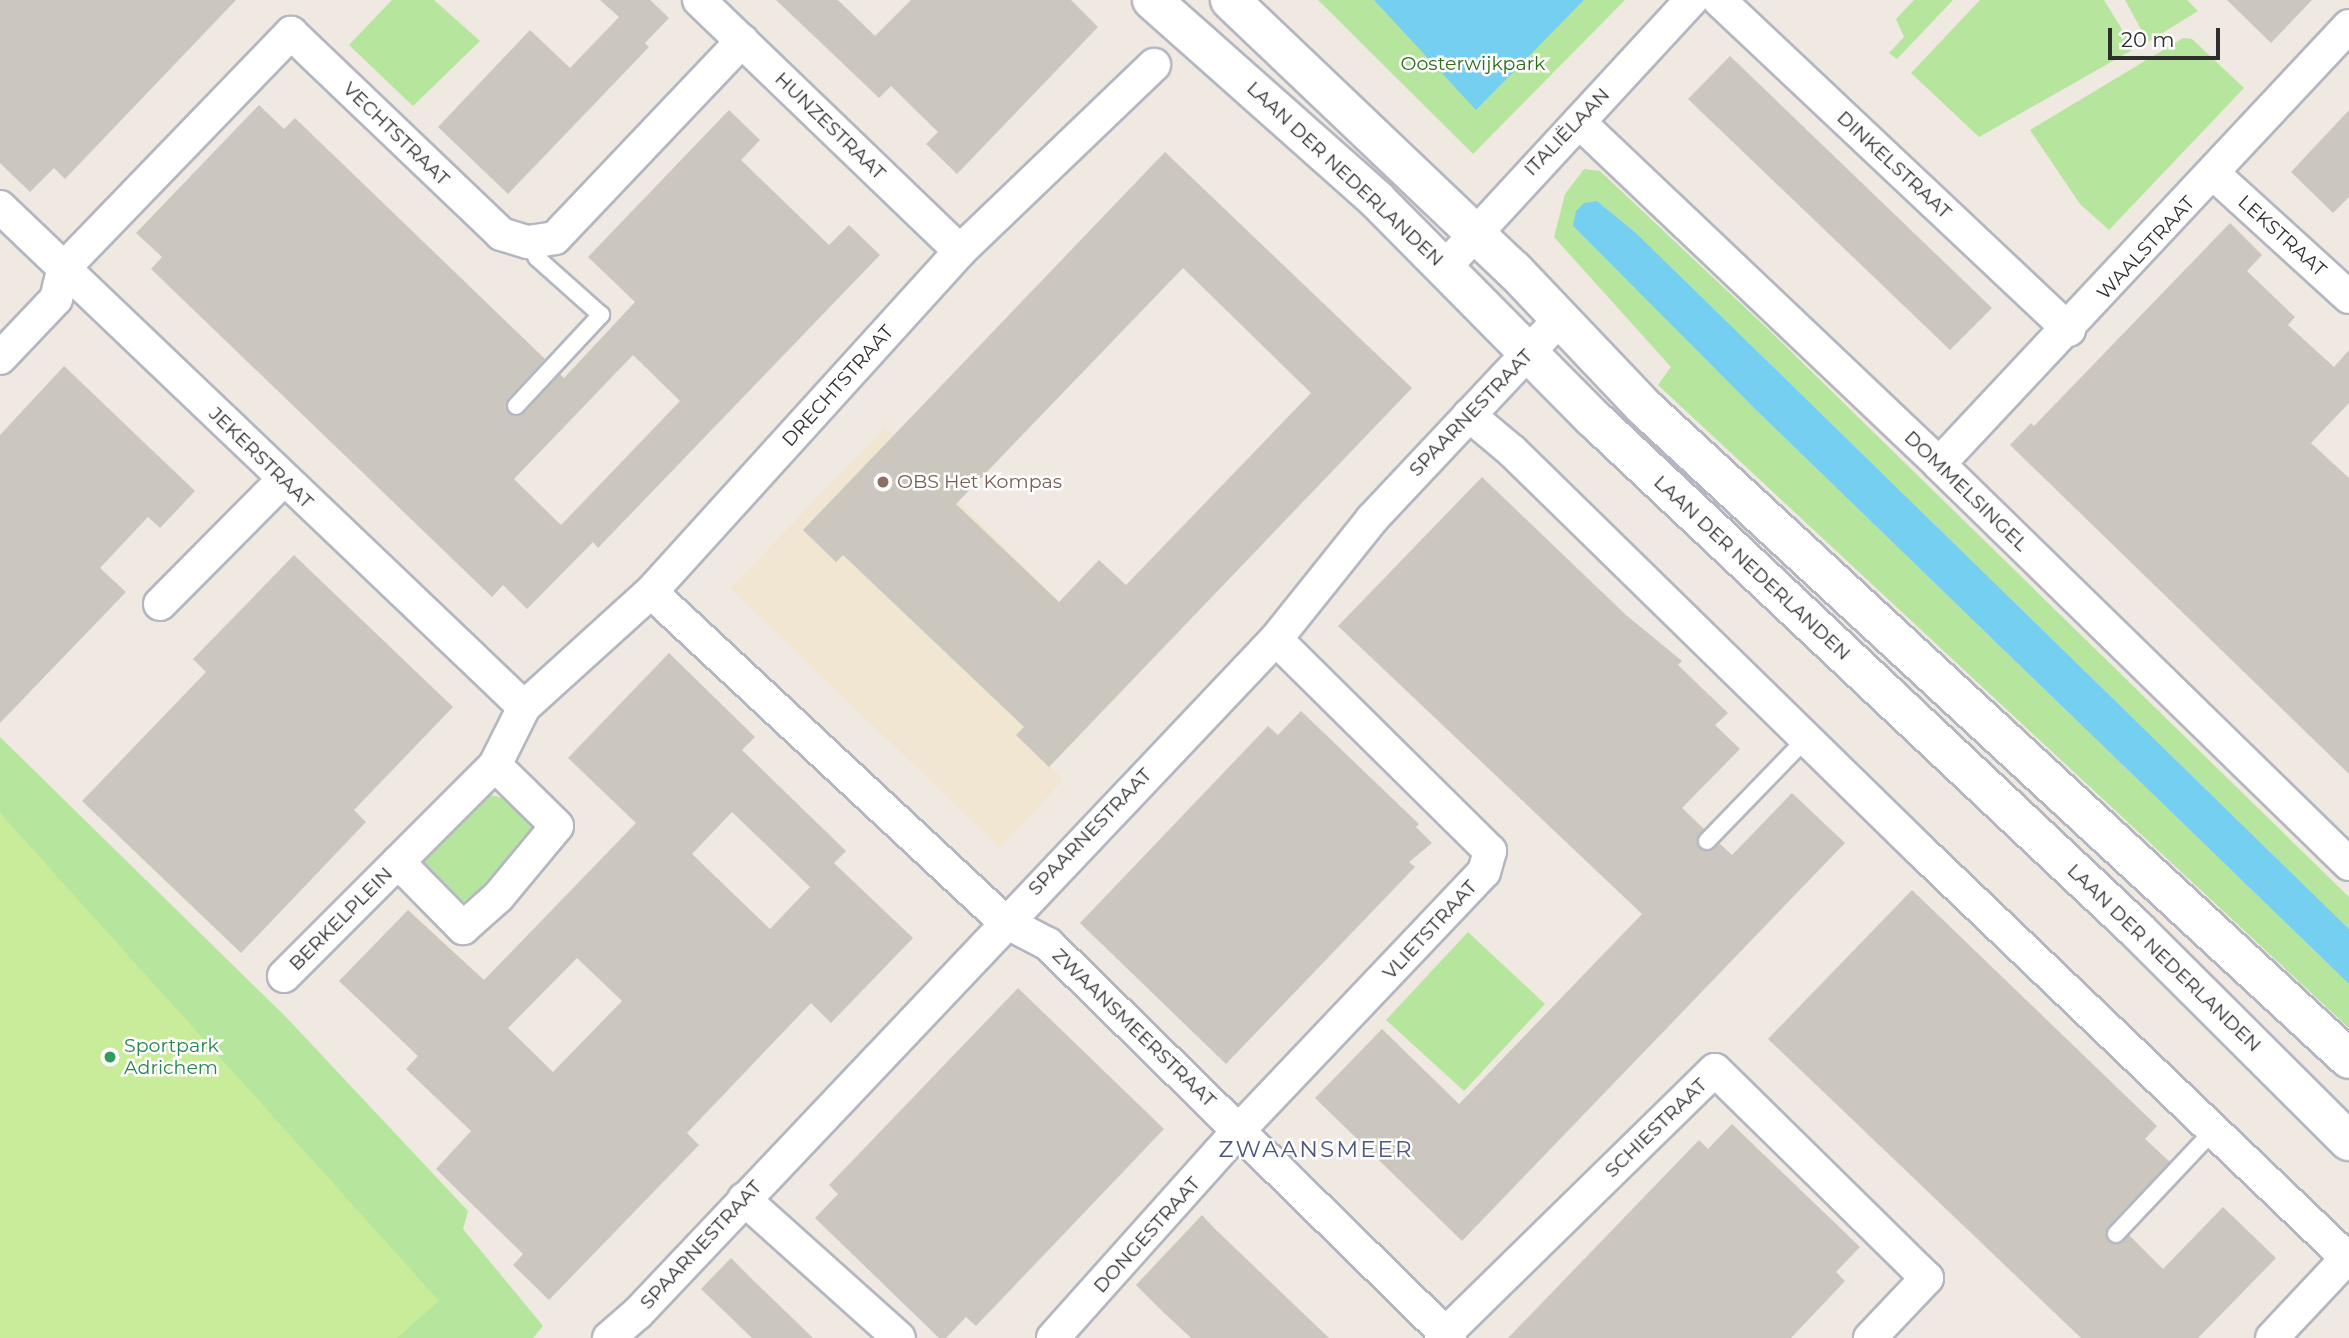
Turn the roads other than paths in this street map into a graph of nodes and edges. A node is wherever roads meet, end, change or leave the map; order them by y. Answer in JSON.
{"nodes":[{"id":1,"x":699,"y":0,"type":"edge"},
{"id":2,"x":1152,"y":0,"type":"edge"},
{"id":3,"x":1230,"y":0,"type":"edge"},
{"id":4,"x":1692,"y":0,"type":"edge"},
{"id":5,"x":1719,"y":0,"type":"edge"},
{"id":6,"x":2349,"y":26,"type":"edge"},
{"id":7,"x":743,"y":41,"type":"junction"},
{"id":8,"x":1154,"y":65,"type":"dead end"},
{"id":9,"x":1579,"y":122,"type":"junction"},
{"id":10,"x":2215,"y":175,"type":"junction"},
{"id":11,"x":0,"y":207,"type":"edge"},
{"id":12,"x":1474,"y":234,"type":"junction"},
{"id":13,"x":528,"y":242,"type":"junction"},
{"id":14,"x":960,"y":251,"type":"junction"},
{"id":15,"x":1445,"y":267,"type":"junction"},
{"id":16,"x":64,"y":268,"type":"junction"},
{"id":17,"x":2349,"y":297,"type":"edge"},
{"id":18,"x":1561,"y":318,"type":"junction"},
{"id":19,"x":2069,"y":330,"type":"junction"},
{"id":20,"x":1528,"y":353,"type":"junction"},
{"id":21,"x":0,"y":358,"type":"edge"},
{"id":22,"x":516,"y":406,"type":"dead end"},
{"id":23,"x":1469,"y":415,"type":"junction"},
{"id":24,"x":1939,"y":464,"type":"junction"},
{"id":25,"x":283,"y":480,"type":"junction"},
{"id":26,"x":650,"y":592,"type":"junction"},
{"id":27,"x":160,"y":604,"type":"dead end"},
{"id":28,"x":1276,"y":639,"type":"junction"},
{"id":29,"x":524,"y":707,"type":"junction"},
{"id":30,"x":1805,"y":738,"type":"junction"},
{"id":31,"x":495,"y":765,"type":"junction"},
{"id":32,"x":1707,"y":841,"type":"dead end"},
{"id":33,"x":398,"y":862,"type":"junction"},
{"id":34,"x":2349,"y":864,"type":"edge"},
{"id":35,"x":1004,"y":920,"type":"junction"},
{"id":36,"x":284,"y":976,"type":"dead end"},
{"id":37,"x":2349,"y":1059,"type":"edge"},
{"id":38,"x":1239,"y":1130,"type":"junction"},
{"id":39,"x":2213,"y":1131,"type":"junction"},
{"id":40,"x":2349,"y":1141,"type":"edge"},
{"id":41,"x":744,"y":1199,"type":"junction"},
{"id":42,"x":2116,"y":1234,"type":"dead end"},
{"id":43,"x":2348,"y":1259,"type":"edge"},
{"id":44,"x":1445,"y":1337,"type":"edge"},
{"id":45,"x":609,"y":1338,"type":"edge"},
{"id":46,"x":899,"y":1338,"type":"edge"},
{"id":47,"x":1052,"y":1338,"type":"edge"},
{"id":48,"x":1870,"y":1338,"type":"edge"},
{"id":49,"x":2272,"y":1338,"type":"edge"}],
"edges":[{"from":1,"to":7,"type":"street","name":"HUNZESTRAAT"},
{"from":2,"to":15,"type":"main road","name":"LAAN DER NEDERLANDEN"},
{"from":3,"to":12,"type":"main road"},
{"from":4,"to":9,"type":"street","name":"ITALIËLAAN"},
{"from":5,"to":19,"type":"street","name":"DINKELSTRAAT"},
{"from":6,"to":10,"type":"street","name":"WAALSTRAAT"},
{"from":7,"to":13,"type":"street"},
{"from":7,"to":14,"type":"street","name":"HUNZESTRAAT"},
{"from":8,"to":14,"type":"street","name":"DRECHTSTRAAT"},
{"from":9,"to":12,"type":"street","name":"ITALIËLAAN"},
{"from":9,"to":24,"type":"street","name":"DOMMELSINGEL"},
{"from":10,"to":17,"type":"street","name":"LEKSTRAAT"},
{"from":10,"to":19,"type":"street","name":"WAALSTRAAT"},
{"from":11,"to":16,"type":"street","name":"JEKERSTRAAT"},
{"from":12,"to":15,"type":"street","name":"ITALIËLAAN"},
{"from":12,"to":18,"type":"main road"},
{"from":13,"to":16,"type":"street","name":"VECHTSTRAAT"},
{"from":13,"to":22,"type":"lane"},
{"from":14,"to":26,"type":"street","name":"DRECHTSTRAAT"},
{"from":15,"to":20,"type":"main road","name":"LAAN DER NEDERLANDEN"},
{"from":16,"to":21,"type":"street"},
{"from":16,"to":25,"type":"street","name":"JEKERSTRAAT"},
{"from":18,"to":20,"type":"street","name":"SPAARNESTRAAT"},
{"from":18,"to":37,"type":"main road"},
{"from":19,"to":24,"type":"street","name":"WAALSTRAAT"},
{"from":20,"to":23,"type":"street","name":"SPAARNESTRAAT"},
{"from":20,"to":40,"type":"main road","name":"LAAN DER NEDERLANDEN"},
{"from":23,"to":28,"type":"street","name":"SPAARNESTRAAT"},
{"from":23,"to":30,"type":"street"},
{"from":24,"to":34,"type":"street","name":"DOMMELSINGEL"},
{"from":25,"to":27,"type":"street"},
{"from":25,"to":29,"type":"street","name":"JEKERSTRAAT"},
{"from":26,"to":29,"type":"street","name":"DRECHTSTRAAT"},
{"from":26,"to":35,"type":"street","name":"ZWAANSMEERSTRAAT"},
{"from":28,"to":35,"type":"street","name":"SPAARNESTRAAT"},
{"from":28,"to":38,"type":"street","name":"VLIETSTRAAT"},
{"from":29,"to":31,"type":"street","name":"BERKELPLEIN"},
{"from":30,"to":32,"type":"lane"},
{"from":30,"to":39,"type":"street"},
{"from":31,"to":33,"type":"street","name":"BERKELPLEIN"},
{"from":31,"to":33,"type":"street","name":"BERKELPLEIN"},
{"from":33,"to":36,"type":"street","name":"BERKELPLEIN"},
{"from":35,"to":38,"type":"street","name":"ZWAANSMEERSTRAAT"},
{"from":35,"to":41,"type":"street","name":"SPAARNESTRAAT"},
{"from":38,"to":44,"type":"street","name":"ZWAANSMEERSTRAAT"},
{"from":38,"to":47,"type":"street","name":"DONGESTRAAT"},
{"from":39,"to":42,"type":"lane"},
{"from":39,"to":43,"type":"street"},
{"from":41,"to":45,"type":"street","name":"SPAARNESTRAAT"},
{"from":41,"to":46,"type":"street"},
{"from":43,"to":49,"type":"street"},
{"from":44,"to":48,"type":"street","name":"SCHIESTRAAT"}]}
